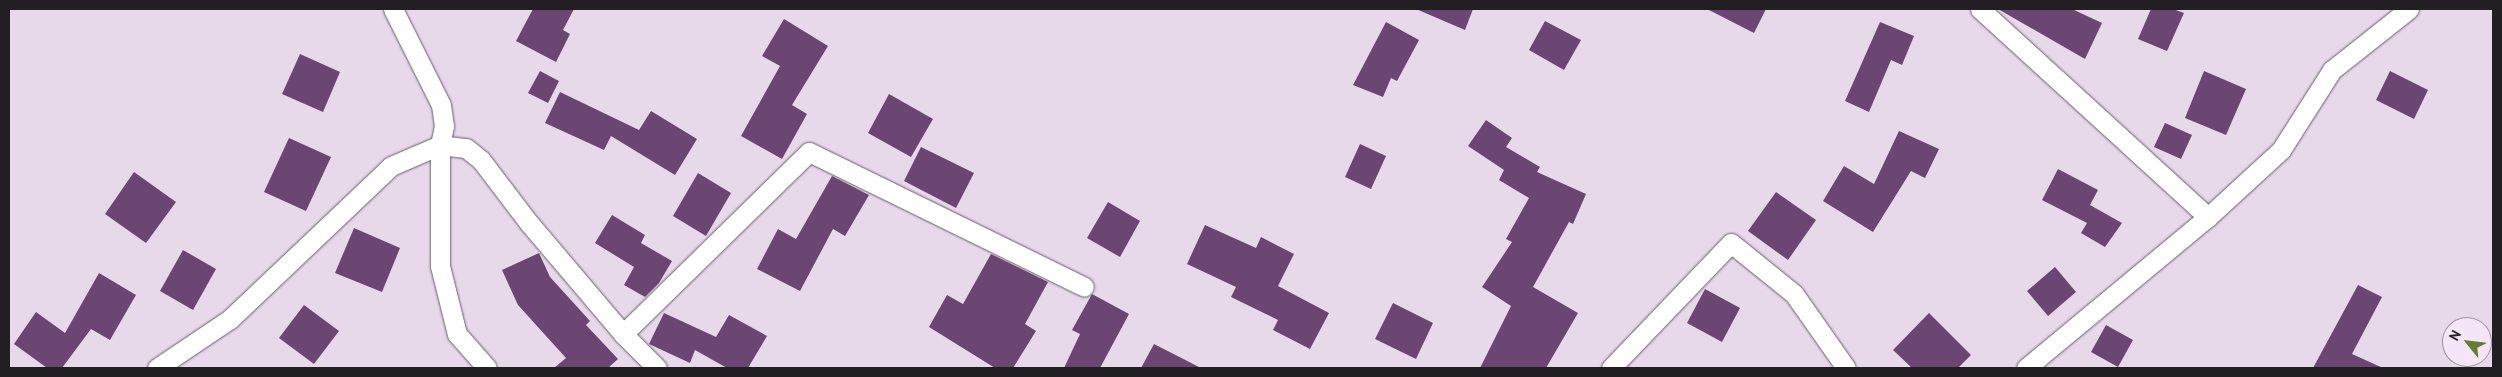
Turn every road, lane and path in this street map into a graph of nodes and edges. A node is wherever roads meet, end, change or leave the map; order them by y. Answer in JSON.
{"nodes":[{"id":1,"x":393,"y":9,"type":"edge"},
{"id":2,"x":1980,"y":9,"type":"edge"},
{"id":3,"x":2409,"y":9,"type":"edge"},
{"id":4,"x":440,"y":145,"type":"junction"},
{"id":5,"x":2208,"y":217,"type":"junction"},
{"id":6,"x":1084,"y":287,"type":"dead end"},
{"id":7,"x":623,"y":334,"type":"junction"},
{"id":8,"x":157,"y":368,"type":"edge"},
{"id":9,"x":487,"y":368,"type":"edge"},
{"id":10,"x":657,"y":368,"type":"edge"},
{"id":11,"x":1611,"y":368,"type":"edge"},
{"id":12,"x":1846,"y":368,"type":"edge"},
{"id":13,"x":2026,"y":368,"type":"edge"}],
"edges":[{"from":1,"to":4,"type":"street"},
{"from":2,"to":5,"type":"street"},
{"from":3,"to":5,"type":"street"},
{"from":4,"to":7,"type":"street"},
{"from":4,"to":8,"type":"street"},
{"from":4,"to":9,"type":"street"},
{"from":5,"to":13,"type":"street"},
{"from":6,"to":7,"type":"street"},
{"from":7,"to":10,"type":"street"},
{"from":11,"to":12,"type":"street"}]}
